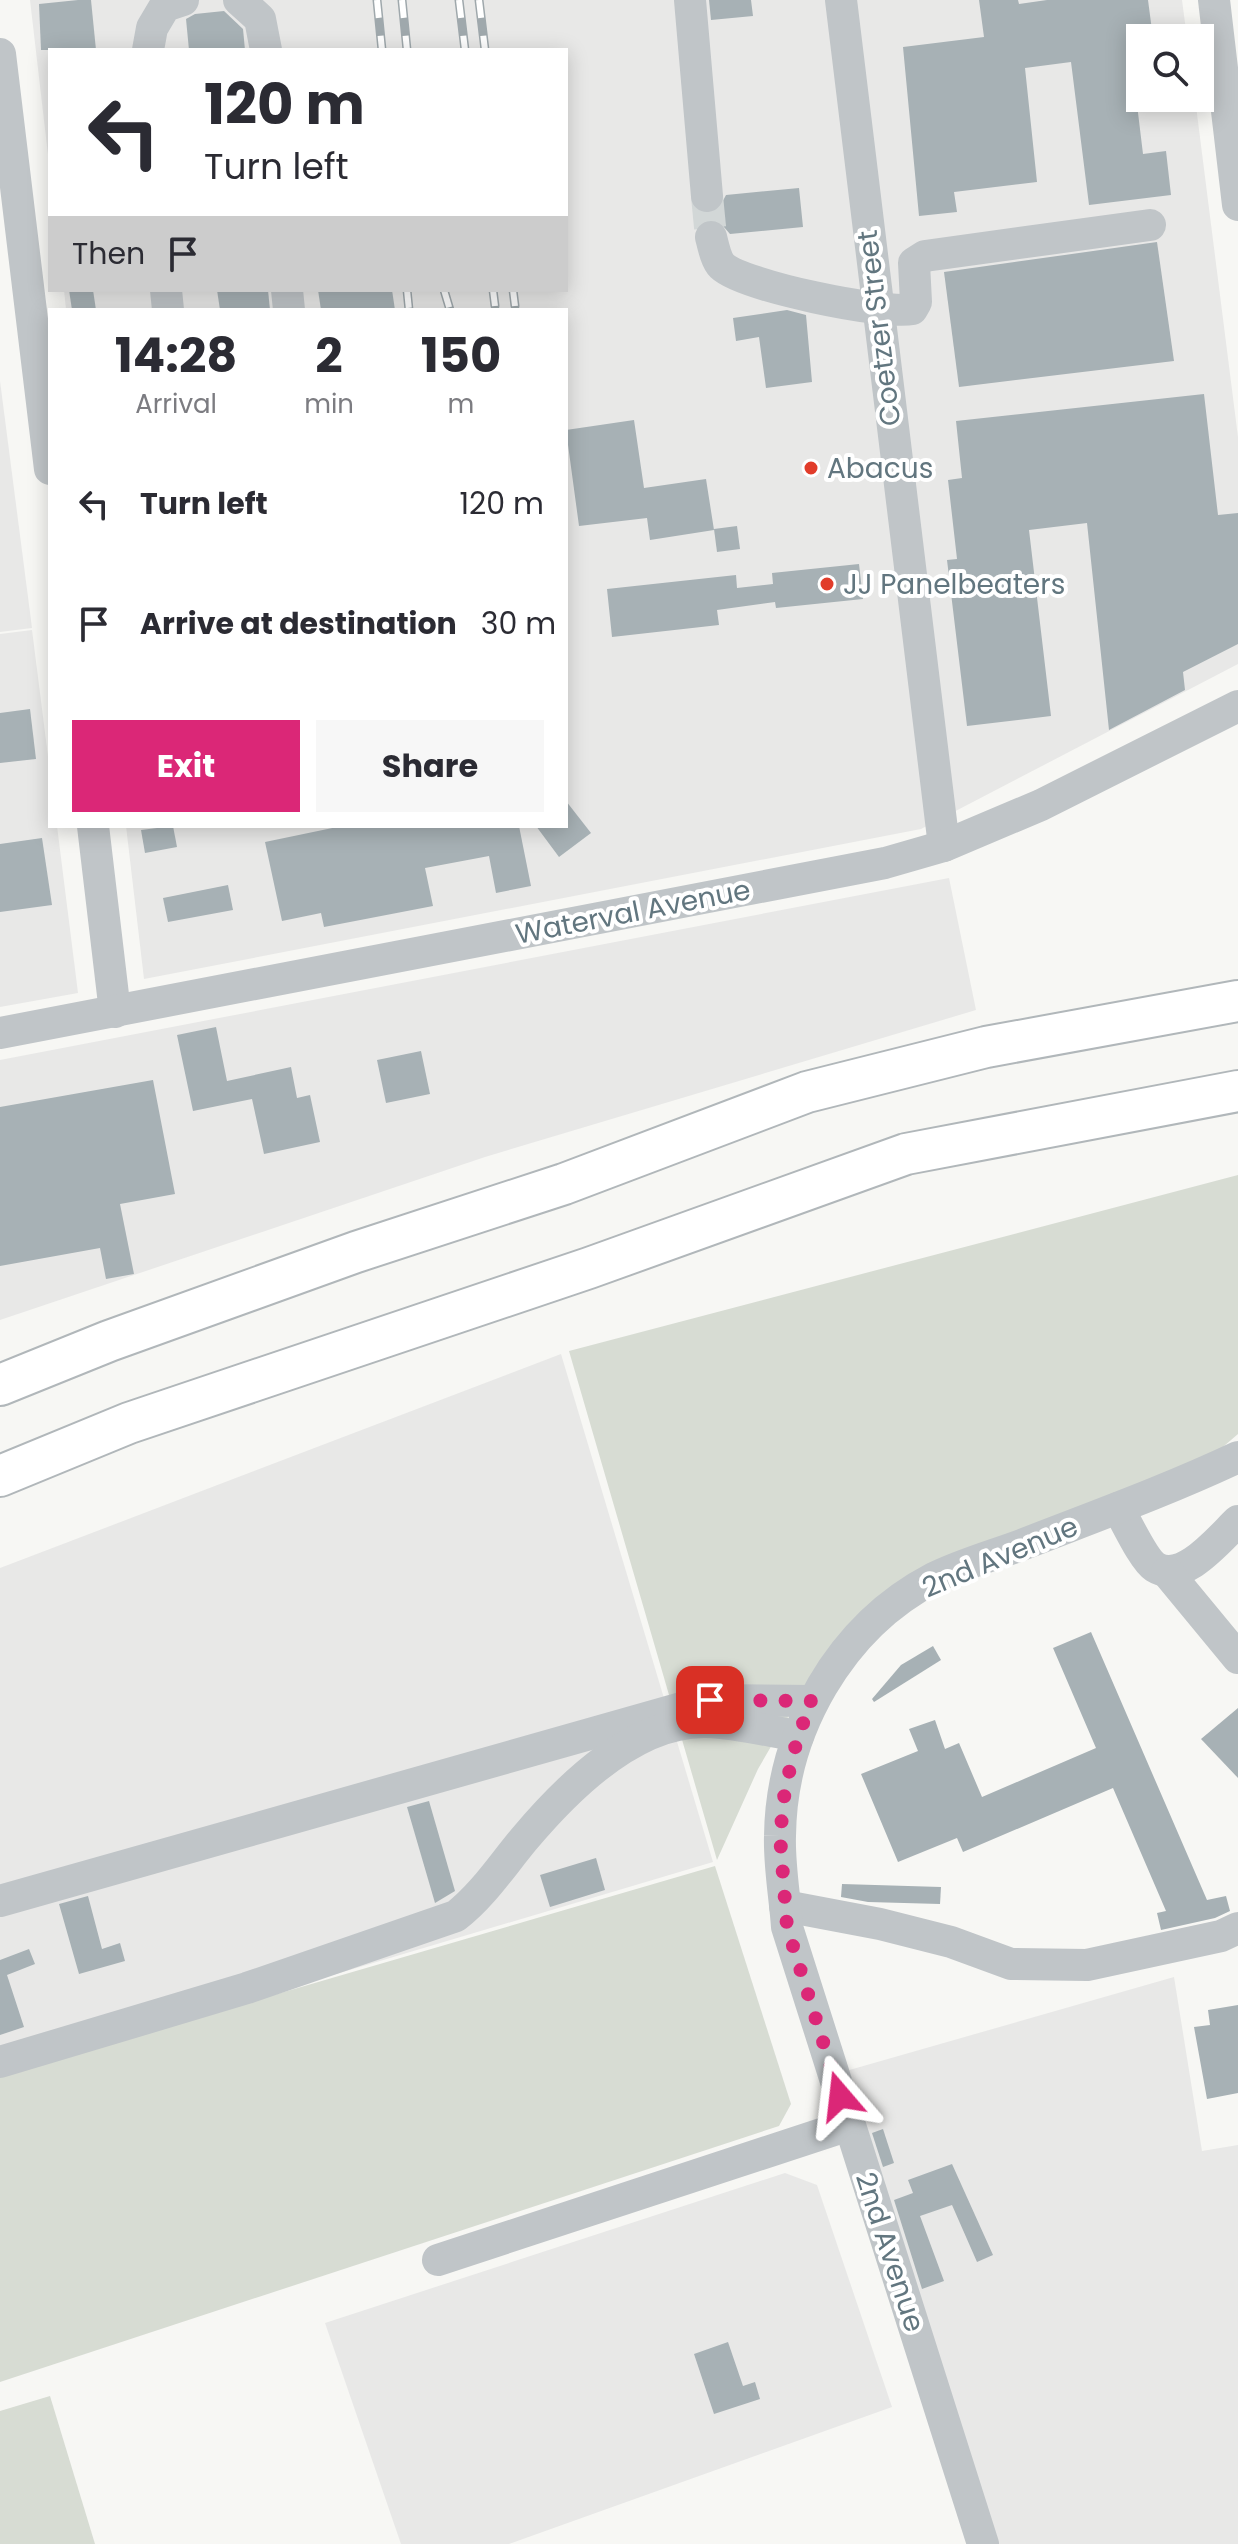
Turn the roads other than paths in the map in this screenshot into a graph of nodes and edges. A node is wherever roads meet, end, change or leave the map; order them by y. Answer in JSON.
{"nodes":[{"id":1,"x":183,"y":0,"type":"edge"},
{"id":2,"x":239,"y":0,"type":"edge"},
{"id":3,"x":690,"y":0,"type":"edge"},
{"id":4,"x":841,"y":0,"type":"edge"},
{"id":5,"x":1214,"y":0,"type":"edge"},
{"id":6,"x":148,"y":48,"type":"edge"},
{"id":7,"x":266,"y":48,"type":"edge"},
{"id":8,"x":0,"y":54,"type":"edge"},
{"id":9,"x":707,"y":196,"type":"tunnel mouth"},
{"id":10,"x":1238,"y":205,"type":"edge"},
{"id":11,"x":1150,"y":225,"type":"dead end"},
{"id":12,"x":711,"y":237,"type":"tunnel mouth"},
{"id":13,"x":876,"y":305,"type":"junction"},
{"id":14,"x":48,"y":452,"type":"edge"},
{"id":15,"x":1238,"y":706,"type":"edge"},
{"id":16,"x":93,"y":828,"type":"edge"},
{"id":17,"x":944,"y":846,"type":"junction"},
{"id":18,"x":1238,"y":1001,"type":"edge"},
{"id":19,"x":115,"y":1012,"type":"junction"},
{"id":20,"x":0,"y":1033,"type":"edge"},
{"id":21,"x":1238,"y":1091,"type":"edge"},
{"id":22,"x":0,"y":1385,"type":"edge"},
{"id":23,"x":1238,"y":1457,"type":"edge"},
{"id":24,"x":0,"y":1476,"type":"edge"},
{"id":25,"x":1118,"y":1508,"type":"junction"},
{"id":26,"x":1238,"y":1521,"type":"edge"},
{"id":27,"x":1167,"y":1572,"type":"junction"},
{"id":28,"x":1238,"y":1658,"type":"edge"},
{"id":29,"x":812,"y":1701,"type":"junction"},
{"id":30,"x":798,"y":1736,"type":"junction"},
{"id":31,"x":0,"y":1901,"type":"edge"},
{"id":32,"x":785,"y":1906,"type":"junction"},
{"id":33,"x":1238,"y":1928,"type":"edge"},
{"id":34,"x":0,"y":2062,"type":"edge"},
{"id":35,"x":849,"y":2125,"type":"junction"},
{"id":36,"x":438,"y":2260,"type":"dead end"},
{"id":37,"x":983,"y":2544,"type":"edge"}],
"edges":[{"from":1,"to":6,"type":"street"},
{"from":2,"to":7,"type":"street"},
{"from":3,"to":9,"type":"street"},
{"from":4,"to":13,"type":"street","name":"Coetzer Street"},
{"from":5,"to":10,"type":"street"},
{"from":8,"to":14,"type":"street"},
{"from":11,"to":13,"type":"street"},
{"from":12,"to":13,"type":"street"},
{"from":13,"to":17,"type":"street","name":"Coetzer Street"},
{"from":15,"to":17,"type":"street","name":"Waterval Avenue"},
{"from":16,"to":19,"type":"street"},
{"from":17,"to":19,"type":"street","name":"Waterval Avenue"},
{"from":18,"to":22,"type":"main road"},
{"from":19,"to":20,"type":"street","name":"Waterval Avenue"},
{"from":21,"to":24,"type":"main road"},
{"from":23,"to":25,"type":"street","name":"2nd Avenue"},
{"from":25,"to":27,"type":"street"},
{"from":25,"to":29,"type":"street","name":"2nd Avenue"},
{"from":26,"to":27,"type":"street"},
{"from":27,"to":28,"type":"street"},
{"from":29,"to":30,"type":"street","name":"2nd Avenue"},
{"from":29,"to":31,"type":"street"},
{"from":30,"to":32,"type":"street","name":"2nd Avenue"},
{"from":30,"to":34,"type":"street"},
{"from":32,"to":33,"type":"street"},
{"from":32,"to":35,"type":"street","name":"2nd Avenue"},
{"from":35,"to":36,"type":"street"},
{"from":35,"to":37,"type":"street","name":"2nd Avenue"}]}
